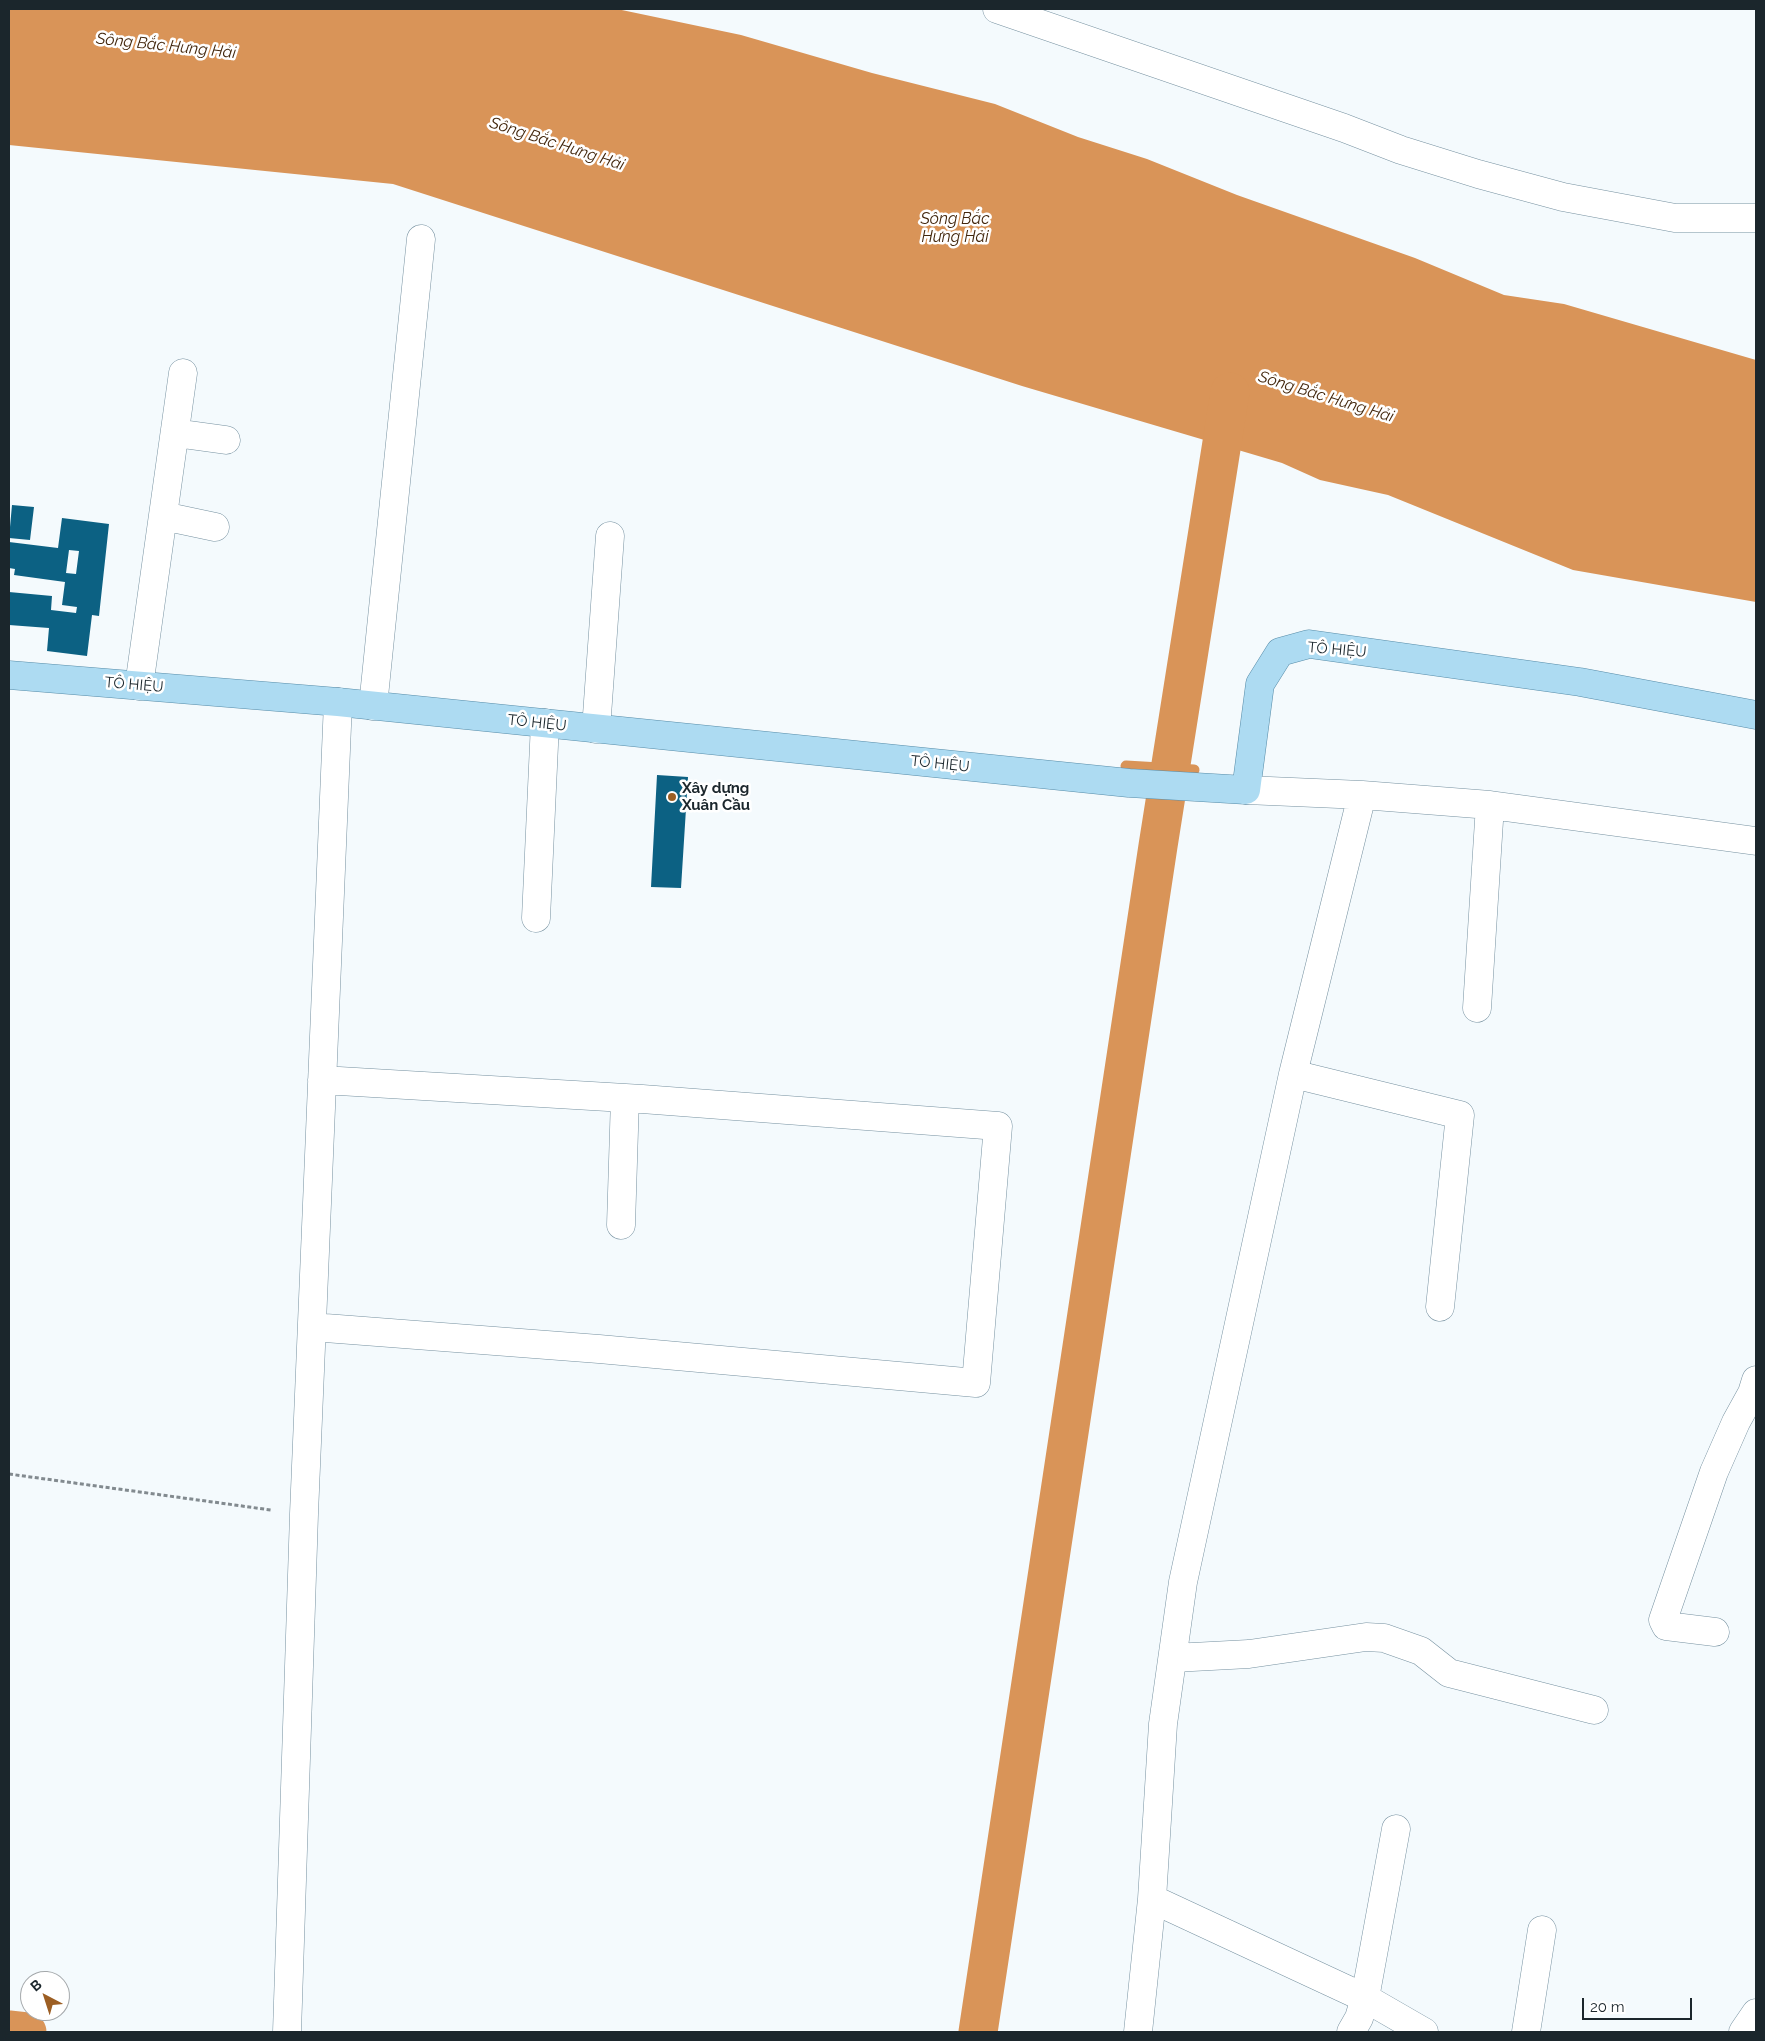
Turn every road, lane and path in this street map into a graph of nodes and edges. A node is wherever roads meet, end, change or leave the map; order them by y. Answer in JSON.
{"nodes":[{"id":1,"x":997,"y":9,"type":"edge"},
{"id":2,"x":1756,"y":218,"type":"edge"},
{"id":3,"x":421,"y":239,"type":"dead end"},
{"id":4,"x":184,"y":373,"type":"dead end"},
{"id":5,"x":175,"y":433,"type":"junction"},
{"id":6,"x":226,"y":440,"type":"dead end"},
{"id":7,"x":163,"y":516,"type":"junction"},
{"id":8,"x":215,"y":527,"type":"dead end"},
{"id":9,"x":610,"y":536,"type":"dead end"},
{"id":10,"x":9,"y":675,"type":"edge"},
{"id":11,"x":139,"y":686,"type":"junction"},
{"id":12,"x":338,"y":702,"type":"junction"},
{"id":13,"x":373,"y":706,"type":"junction"},
{"id":14,"x":1756,"y":715,"type":"edge"},
{"id":15,"x":545,"y":723,"type":"junction"},
{"id":16,"x":596,"y":729,"type":"junction"},
{"id":17,"x":1246,"y":790,"type":"junction"},
{"id":18,"x":1362,"y":795,"type":"junction"},
{"id":19,"x":1490,"y":805,"type":"junction"},
{"id":20,"x":1756,"y":841,"type":"edge"},
{"id":21,"x":536,"y":918,"type":"dead end"},
{"id":22,"x":1477,"y":1008,"type":"dead end"},
{"id":23,"x":1293,"y":1074,"type":"junction"},
{"id":24,"x":322,"y":1080,"type":"junction"},
{"id":25,"x":625,"y":1098,"type":"junction"},
{"id":26,"x":621,"y":1226,"type":"dead end"},
{"id":27,"x":1440,"y":1307,"type":"dead end"},
{"id":28,"x":312,"y":1328,"type":"junction"},
{"id":29,"x":1756,"y":1380,"type":"edge"},
{"id":30,"x":9,"y":1474,"type":"edge"},
{"id":31,"x":304,"y":1514,"type":"junction"},
{"id":32,"x":1715,"y":1632,"type":"dead end"},
{"id":33,"x":1172,"y":1658,"type":"junction"},
{"id":34,"x":1594,"y":1710,"type":"dead end"},
{"id":35,"x":1396,"y":1829,"type":"dead end"},
{"id":36,"x":1152,"y":1899,"type":"junction"},
{"id":37,"x":1542,"y":1930,"type":"dead end"},
{"id":38,"x":1365,"y":1998,"type":"junction"},
{"id":39,"x":1756,"y":2013,"type":"edge"},
{"id":40,"x":287,"y":2032,"type":"edge"},
{"id":41,"x":1138,"y":2032,"type":"edge"},
{"id":42,"x":1351,"y":2032,"type":"edge"},
{"id":43,"x":1424,"y":2032,"type":"edge"},
{"id":44,"x":1526,"y":2032,"type":"edge"},
{"id":45,"x":1743,"y":2032,"type":"edge"}],
"edges":[{"from":1,"to":2,"type":"street"},
{"from":3,"to":13,"type":"street"},
{"from":4,"to":5,"type":"street"},
{"from":5,"to":6,"type":"street"},
{"from":5,"to":7,"type":"street"},
{"from":7,"to":8,"type":"street"},
{"from":7,"to":11,"type":"street"},
{"from":9,"to":16,"type":"street"},
{"from":10,"to":11,"type":"main road","name":"TÔ HIỆU"},
{"from":11,"to":12,"type":"main road","name":"TÔ HIỆU"},
{"from":12,"to":13,"type":"main road","name":"TÔ HIỆU"},
{"from":12,"to":24,"type":"street"},
{"from":13,"to":15,"type":"main road","name":"TÔ HIỆU"},
{"from":14,"to":17,"type":"main road","name":"TÔ HIỆU"},
{"from":15,"to":16,"type":"main road","name":"TÔ HIỆU"},
{"from":15,"to":21,"type":"street"},
{"from":16,"to":17,"type":"main road","name":"TÔ HIỆU"},
{"from":17,"to":18,"type":"street"},
{"from":18,"to":19,"type":"street"},
{"from":18,"to":23,"type":"street"},
{"from":19,"to":20,"type":"street"},
{"from":19,"to":22,"type":"street"},
{"from":23,"to":27,"type":"street"},
{"from":23,"to":33,"type":"street"},
{"from":24,"to":25,"type":"street"},
{"from":24,"to":28,"type":"street"},
{"from":25,"to":26,"type":"street"},
{"from":25,"to":28,"type":"street"},
{"from":28,"to":31,"type":"street"},
{"from":29,"to":32,"type":"street"},
{"from":30,"to":31,"type":"path"},
{"from":31,"to":40,"type":"street"},
{"from":33,"to":34,"type":"street"},
{"from":33,"to":36,"type":"street"},
{"from":35,"to":38,"type":"street"},
{"from":36,"to":38,"type":"street"},
{"from":36,"to":41,"type":"street"},
{"from":37,"to":44,"type":"street"},
{"from":38,"to":42,"type":"street"},
{"from":38,"to":43,"type":"street"},
{"from":39,"to":45,"type":"street"}]}
